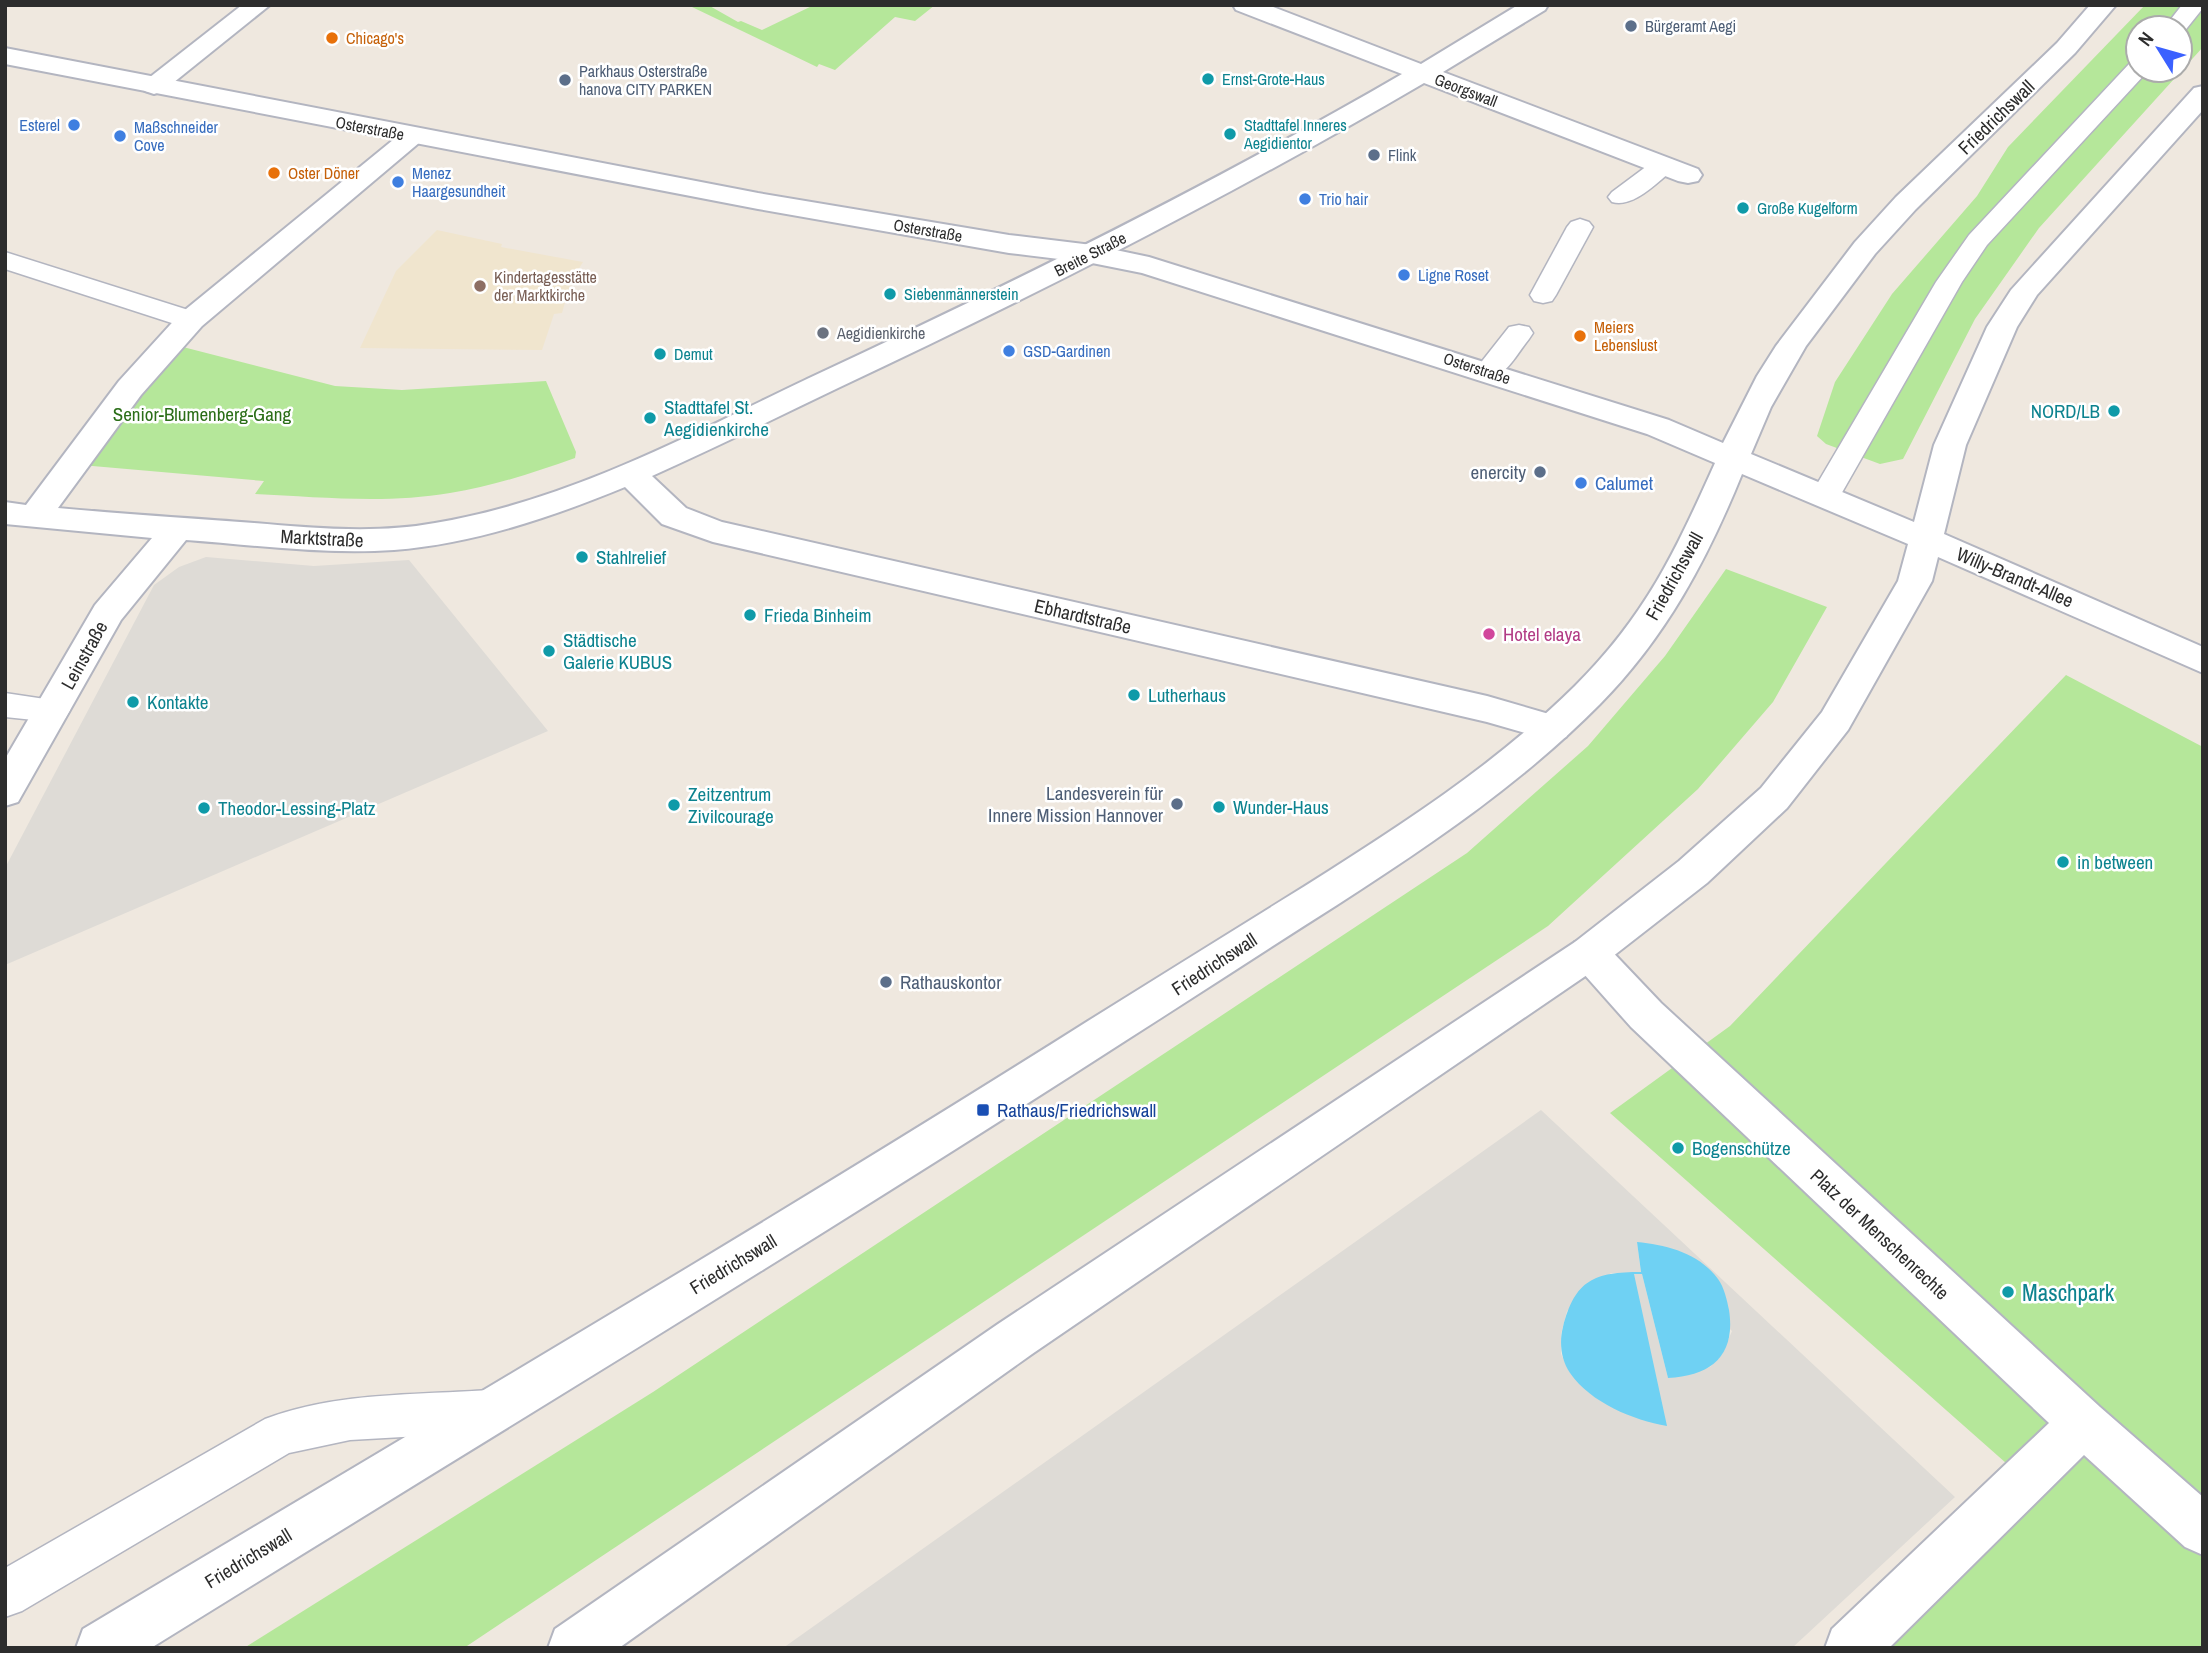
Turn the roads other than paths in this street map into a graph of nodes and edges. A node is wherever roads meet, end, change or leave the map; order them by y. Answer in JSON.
{"nodes":[{"id":1,"x":258,"y":5,"type":"edge"},
{"id":2,"x":1245,"y":5,"type":"edge"},
{"id":3,"x":1536,"y":5,"type":"edge"},
{"id":4,"x":2093,"y":11,"type":"edge"},
{"id":5,"x":5,"y":56,"type":"edge"},
{"id":6,"x":1425,"y":74,"type":"junction"},
{"id":7,"x":2124,"y":83,"type":"edge"},
{"id":8,"x":154,"y":86,"type":"junction"},
{"id":9,"x":2203,"y":94,"type":"edge"},
{"id":10,"x":413,"y":137,"type":"junction"},
{"id":11,"x":1676,"y":170,"type":"joint"},
{"id":12,"x":1621,"y":197,"type":"dead end"},
{"id":13,"x":1580,"y":227,"type":"dead end"},
{"id":14,"x":1092,"y":254,"type":"junction"},
{"id":15,"x":5,"y":260,"type":"edge"},
{"id":16,"x":1543,"y":295,"type":"dead end"},
{"id":17,"x":191,"y":320,"type":"junction"},
{"id":18,"x":1519,"y":333,"type":"dead end"},
{"id":19,"x":1489,"y":371,"type":"junction"},
{"id":20,"x":1732,"y":457,"type":"junction"},
{"id":21,"x":630,"y":474,"type":"junction"},
{"id":22,"x":1825,"y":496,"type":"junction"},
{"id":23,"x":20,"y":515,"type":"edge"},
{"id":24,"x":177,"y":529,"type":"junction"},
{"id":25,"x":1926,"y":539,"type":"junction"},
{"id":26,"x":2203,"y":661,"type":"edge"},
{"id":27,"x":5,"y":705,"type":"edge"},
{"id":28,"x":53,"y":710,"type":"junction"},
{"id":29,"x":1553,"y":728,"type":"junction"},
{"id":30,"x":5,"y":792,"type":"edge"},
{"id":31,"x":1589,"y":953,"type":"junction"},
{"id":32,"x":491,"y":1411,"type":"junction"},
{"id":33,"x":2083,"y":1423,"type":"junction"},
{"id":34,"x":2203,"y":1530,"type":"edge"},
{"id":35,"x":5,"y":1594,"type":"edge"},
{"id":36,"x":102,"y":1648,"type":"edge"},
{"id":37,"x":573,"y":1648,"type":"edge"},
{"id":38,"x":1851,"y":1648,"type":"edge"}],
"edges":[{"from":1,"to":8,"type":"street"},
{"from":2,"to":6,"type":"street","name":"Georgswall"},
{"from":3,"to":6,"type":"street","name":"Breite Straße"},
{"from":4,"to":20,"type":"street","name":"Friedrichswall"},
{"from":5,"to":8,"type":"street","name":"Osterstraße"},
{"from":6,"to":11,"type":"street","name":"Georgswall"},
{"from":6,"to":14,"type":"street","name":"Breite Straße"},
{"from":7,"to":22,"type":"lane"},
{"from":8,"to":10,"type":"street","name":"Osterstraße"},
{"from":9,"to":25,"type":"street"},
{"from":10,"to":14,"type":"street","name":"Osterstraße"},
{"from":10,"to":17,"type":"street"},
{"from":11,"to":12,"type":"lane"},
{"from":13,"to":16,"type":"lane"},
{"from":14,"to":19,"type":"street","name":"Osterstraße"},
{"from":14,"to":21,"type":"street","name":"Breite Straße"},
{"from":15,"to":17,"type":"lane"},
{"from":17,"to":23,"type":"street"},
{"from":18,"to":19,"type":"lane"},
{"from":19,"to":20,"type":"street","name":"Osterstraße"},
{"from":20,"to":22,"type":"street","name":"Osterstraße"},
{"from":20,"to":29,"type":"street","name":"Friedrichswall"},
{"from":21,"to":24,"type":"street","name":"Marktstraße"},
{"from":21,"to":29,"type":"street","name":"Ebhardtstraße"},
{"from":22,"to":25,"type":"street","name":"Willy-Brandt-Allee"},
{"from":23,"to":24,"type":"street","name":"Marktstraße"},
{"from":24,"to":28,"type":"street","name":"Leinstraße"},
{"from":25,"to":26,"type":"street","name":"Willy-Brandt-Allee"},
{"from":25,"to":31,"type":"street"},
{"from":27,"to":28,"type":"lane"},
{"from":28,"to":30,"type":"street","name":"Leinstraße"},
{"from":29,"to":32,"type":"street","name":"Friedrichswall"},
{"from":31,"to":33,"type":"street","name":"Platz der Menschenrechte"},
{"from":31,"to":37,"type":"street"},
{"from":32,"to":35,"type":"lane"},
{"from":32,"to":36,"type":"street","name":"Friedrichswall"},
{"from":33,"to":34,"type":"street","name":"Platz der Menschenrechte"},
{"from":33,"to":38,"type":"street"}]}
